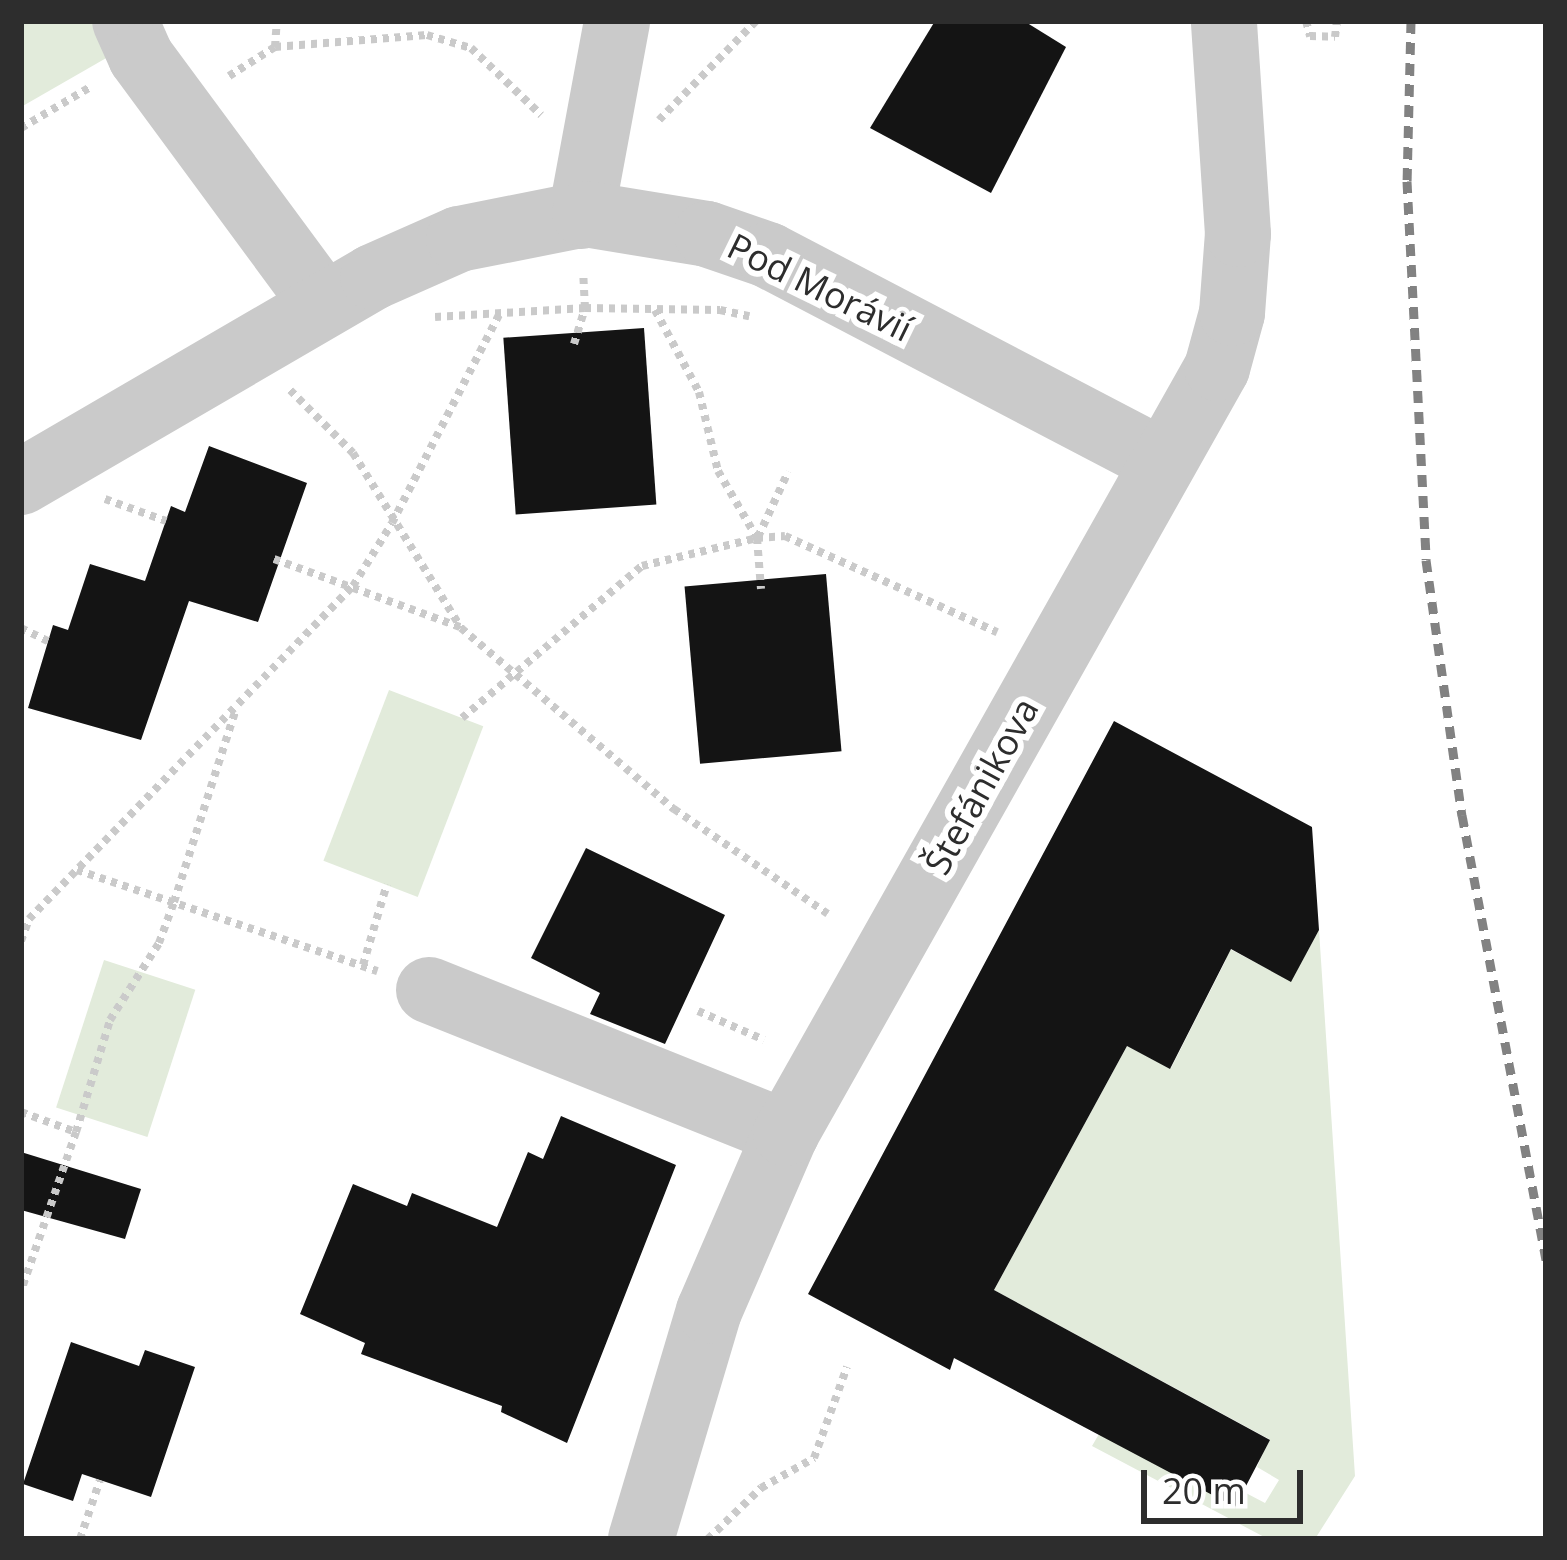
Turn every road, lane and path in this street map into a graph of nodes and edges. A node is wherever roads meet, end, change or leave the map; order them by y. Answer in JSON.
{"nodes":[{"id":1,"x":277,"y":21,"type":"edge"},
{"id":2,"x":617,"y":21,"type":"edge"},
{"id":3,"x":756,"y":21,"type":"edge"},
{"id":4,"x":1224,"y":21,"type":"edge"},
{"id":5,"x":1306,"y":21,"type":"edge"},
{"id":6,"x":1337,"y":21,"type":"edge"},
{"id":7,"x":133,"y":39,"type":"edge"},
{"id":8,"x":275,"y":47,"type":"junction"},
{"id":9,"x":201,"y":102,"type":"junction"},
{"id":10,"x":21,"y":128,"type":"edge"},
{"id":11,"x":598,"y":137,"type":"junction"},
{"id":12,"x":581,"y":216,"type":"junction"},
{"id":13,"x":324,"y":305,"type":"junction"},
{"id":14,"x":585,"y":308,"type":"junction"},
{"id":15,"x":655,"y":309,"type":"junction"},
{"id":16,"x":500,"y":313,"type":"junction"},
{"id":17,"x":431,"y":318,"type":"dead end"},
{"id":18,"x":758,"y":318,"type":"dead end"},
{"id":19,"x":574,"y":344,"type":"dead end"},
{"id":20,"x":280,"y":380,"type":"dead end"},
{"id":21,"x":1162,"y":461,"type":"junction"},
{"id":22,"x":788,"y":472,"type":"dead end"},
{"id":23,"x":21,"y":482,"type":"edge"},
{"id":24,"x":85,"y":491,"type":"dead end"},
{"id":25,"x":166,"y":521,"type":"dead end"},
{"id":26,"x":392,"y":523,"type":"junction"},
{"id":27,"x":757,"y":538,"type":"junction"},
{"id":28,"x":274,"y":559,"type":"dead end"},
{"id":29,"x":353,"y":586,"type":"junction"},
{"id":30,"x":761,"y":590,"type":"dead end"},
{"id":31,"x":21,"y":628,"type":"edge"},
{"id":32,"x":461,"y":628,"type":"junction"},
{"id":33,"x":997,"y":632,"type":"dead end"},
{"id":34,"x":48,"y":641,"type":"dead end"},
{"id":35,"x":510,"y":674,"type":"junction"},
{"id":36,"x":237,"y":705,"type":"junction"},
{"id":37,"x":462,"y":718,"type":"dead end"},
{"id":38,"x":77,"y":870,"type":"junction"},
{"id":39,"x":387,"y":884,"type":"dead end"},
{"id":40,"x":175,"y":902,"type":"junction"},
{"id":41,"x":828,"y":914,"type":"dead end"},
{"id":42,"x":21,"y":941,"type":"edge"},
{"id":43,"x":363,"y":965,"type":"junction"},
{"id":44,"x":429,"y":991,"type":"joint"},
{"id":45,"x":698,"y":1011,"type":"dead end"},
{"id":46,"x":764,"y":1040,"type":"dead end"},
{"id":47,"x":21,"y":1112,"type":"edge"},
{"id":48,"x":76,"y":1132,"type":"junction"},
{"id":49,"x":786,"y":1133,"type":"junction"},
{"id":50,"x":21,"y":1291,"type":"edge"},
{"id":51,"x":847,"y":1366,"type":"dead end"},
{"id":52,"x":100,"y":1480,"type":"dead end"},
{"id":53,"x":80,"y":1539,"type":"edge"},
{"id":54,"x":641,"y":1539,"type":"edge"},
{"id":55,"x":708,"y":1539,"type":"edge"}],
"edges":[{"from":1,"to":8,"type":"path"},
{"from":2,"to":11,"type":"street"},
{"from":3,"to":11,"type":"path"},
{"from":4,"to":21,"type":"street","name":"Štefánikova"},
{"from":5,"to":6,"type":"path"},
{"from":7,"to":9,"type":"street"},
{"from":7,"to":10,"type":"path"},
{"from":8,"to":9,"type":"path"},
{"from":8,"to":11,"type":"path"},
{"from":9,"to":13,"type":"street"},
{"from":11,"to":12,"type":"street"},
{"from":12,"to":13,"type":"street","name":"Pod Morávií"},
{"from":12,"to":21,"type":"street","name":"Pod Morávií"},
{"from":13,"to":23,"type":"street","name":"Pod Morávií"},
{"from":14,"to":15,"type":"path"},
{"from":14,"to":16,"type":"path"},
{"from":14,"to":19,"type":"path"},
{"from":15,"to":18,"type":"path"},
{"from":15,"to":27,"type":"path"},
{"from":16,"to":17,"type":"path"},
{"from":16,"to":26,"type":"path"},
{"from":20,"to":26,"type":"path"},
{"from":21,"to":49,"type":"street","name":"Štefánikova"},
{"from":22,"to":27,"type":"path"},
{"from":24,"to":25,"type":"path"},
{"from":26,"to":29,"type":"path"},
{"from":26,"to":32,"type":"path"},
{"from":27,"to":30,"type":"path"},
{"from":27,"to":33,"type":"path"},
{"from":27,"to":35,"type":"path"},
{"from":28,"to":29,"type":"path"},
{"from":29,"to":32,"type":"path"},
{"from":29,"to":36,"type":"path"},
{"from":31,"to":34,"type":"path"},
{"from":32,"to":35,"type":"path"},
{"from":35,"to":37,"type":"path"},
{"from":35,"to":41,"type":"path"},
{"from":36,"to":38,"type":"path"},
{"from":36,"to":40,"type":"path"},
{"from":38,"to":40,"type":"path"},
{"from":38,"to":42,"type":"path"},
{"from":39,"to":43,"type":"path"},
{"from":40,"to":43,"type":"path"},
{"from":40,"to":48,"type":"path"},
{"from":43,"to":44,"type":"path"},
{"from":44,"to":49,"type":"street"},
{"from":45,"to":46,"type":"path"},
{"from":47,"to":48,"type":"path"},
{"from":48,"to":50,"type":"path"},
{"from":49,"to":54,"type":"street","name":"Štefánikova"},
{"from":51,"to":55,"type":"path"},
{"from":52,"to":53,"type":"path"}]}
